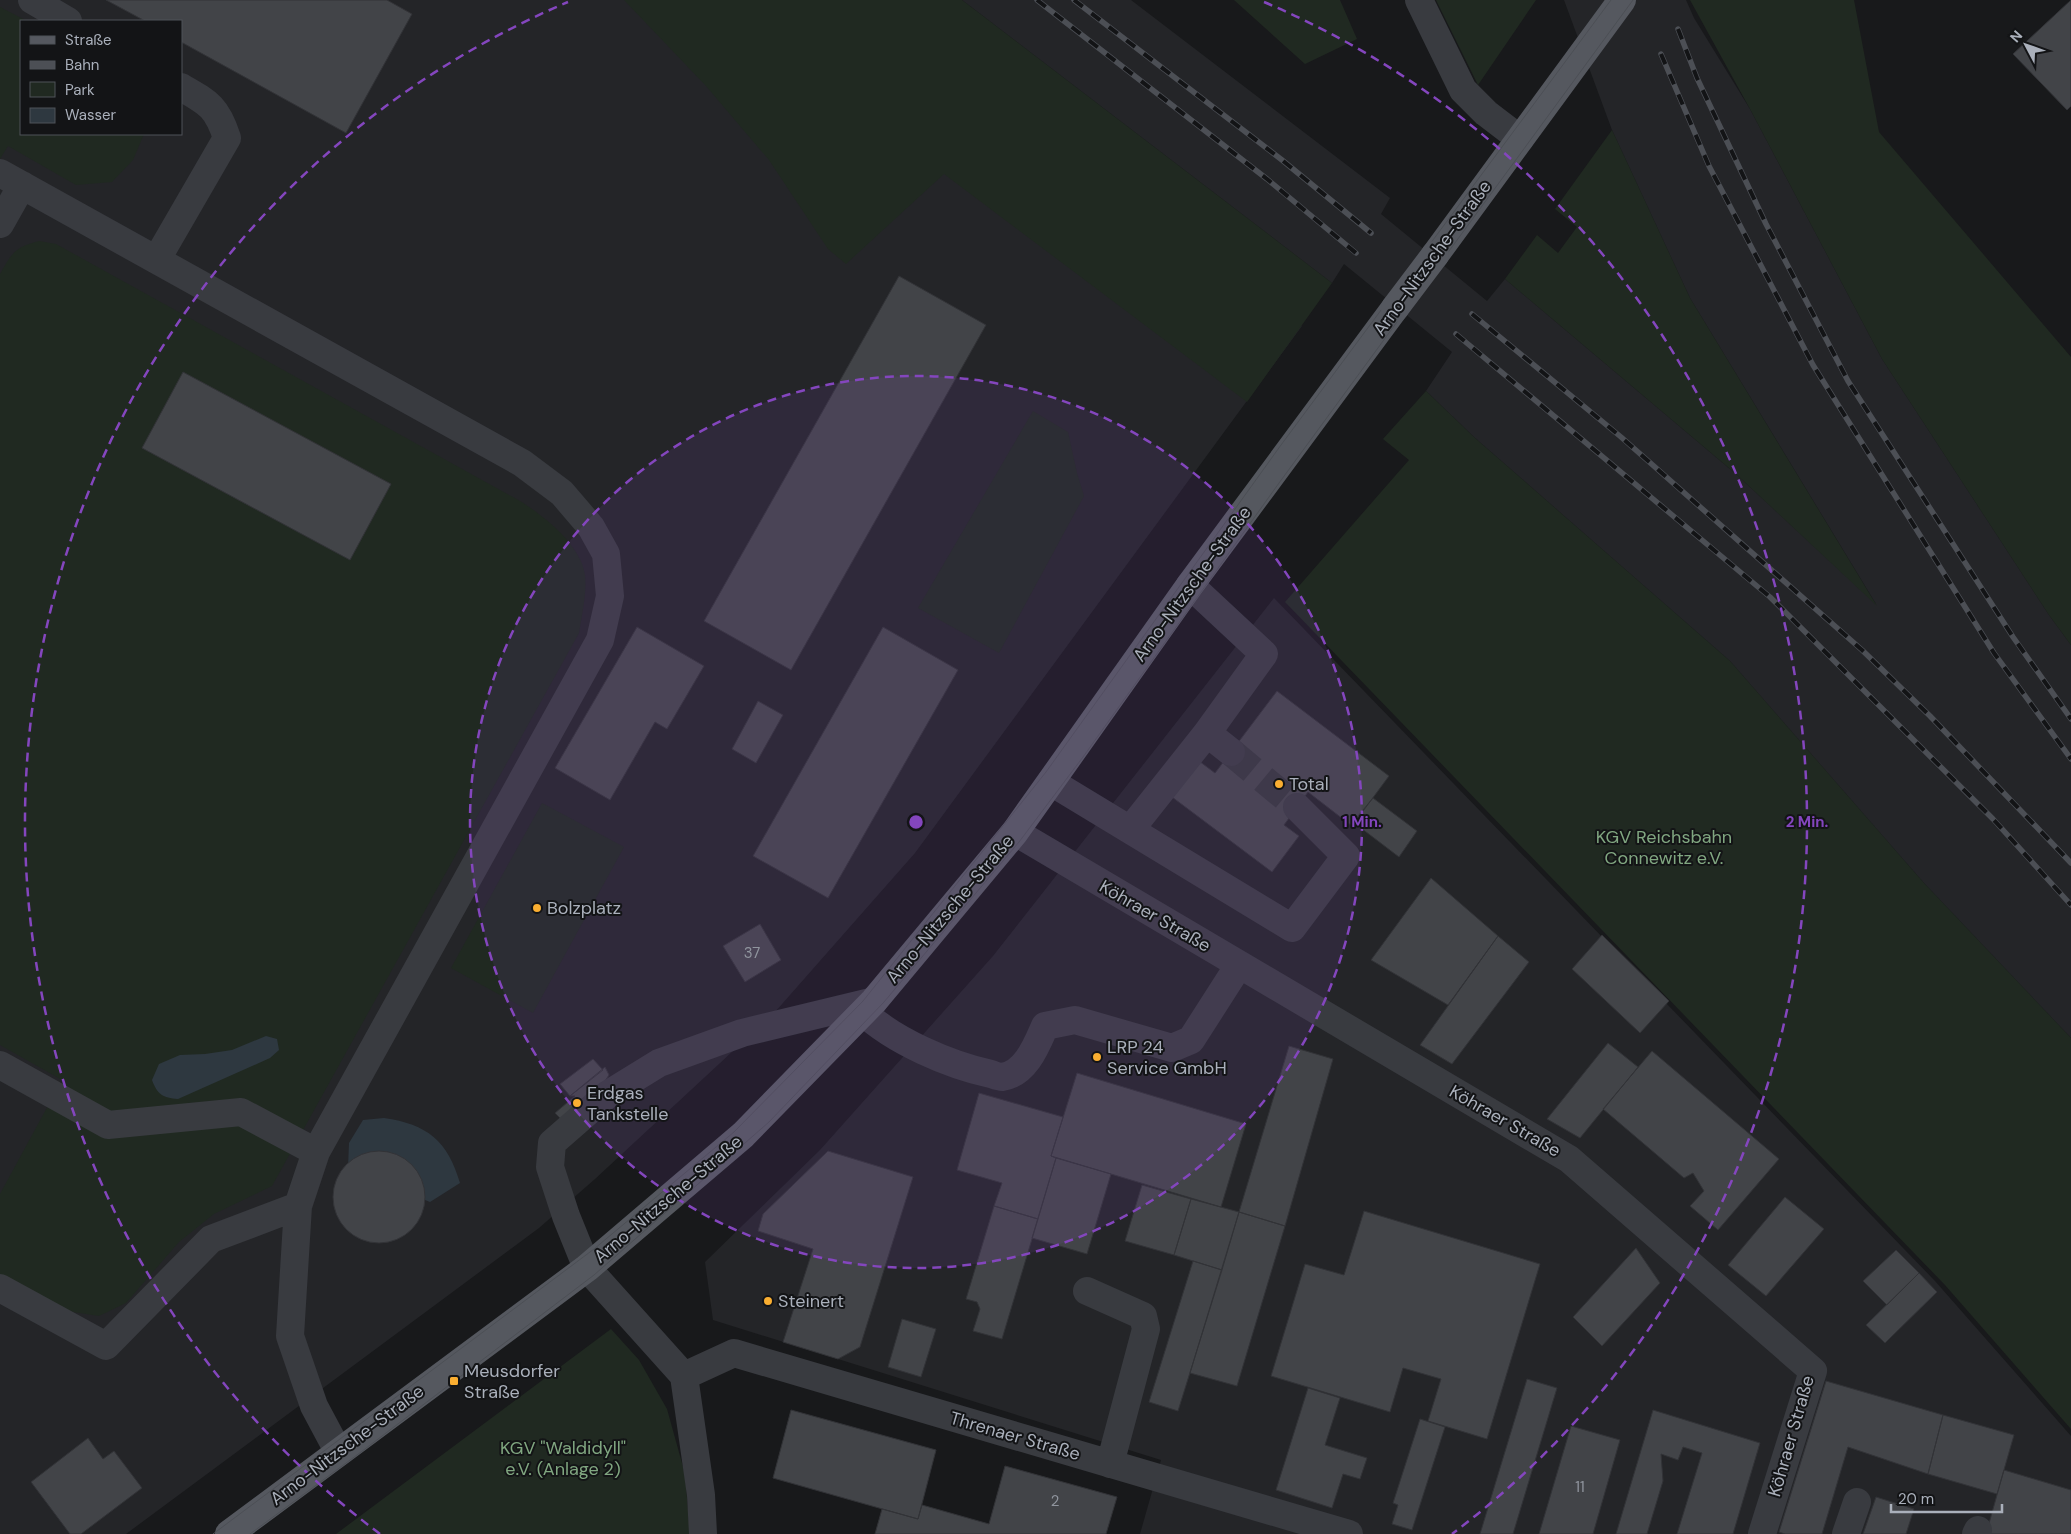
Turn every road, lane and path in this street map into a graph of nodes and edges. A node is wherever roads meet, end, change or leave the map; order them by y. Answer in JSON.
{"nodes":[{"id":1,"x":32,"y":0,"type":"edge"},
{"id":2,"x":1418,"y":0,"type":"edge"},
{"id":3,"x":1622,"y":0,"type":"edge"},
{"id":4,"x":66,"y":20,"type":"edge"},
{"id":5,"x":182,"y":87,"type":"edge"},
{"id":6,"x":1520,"y":139,"type":"junction"},
{"id":7,"x":11,"y":179,"type":"edge"},
{"id":8,"x":0,"y":224,"type":"edge"},
{"id":9,"x":158,"y":259,"type":"junction"},
{"id":10,"x":1190,"y":585,"type":"junction"},
{"id":11,"x":1207,"y":733,"type":"junction"},
{"id":12,"x":1231,"y":752,"type":"tunnel mouth"},
{"id":13,"x":1052,"y":782,"type":"junction"},
{"id":14,"x":1297,"y":807,"type":"tunnel mouth"},
{"id":15,"x":1130,"y":830,"type":"junction"},
{"id":16,"x":1015,"y":832,"type":"junction"},
{"id":17,"x":1239,"y":965,"type":"junction"},
{"id":18,"x":868,"y":1006,"type":"junction"},
{"id":19,"x":0,"y":1064,"type":"edge"},
{"id":20,"x":316,"y":1152,"type":"junction"},
{"id":21,"x":298,"y":1206,"type":"junction"},
{"id":22,"x":587,"y":1268,"type":"junction"},
{"id":23,"x":0,"y":1288,"type":"edge"},
{"id":24,"x":1087,"y":1291,"type":"dead end"},
{"id":25,"x":684,"y":1376,"type":"junction"},
{"id":26,"x":338,"y":1452,"type":"junction"},
{"id":27,"x":1110,"y":1464,"type":"junction"},
{"id":28,"x":1857,"y":1502,"type":"dead end"},
{"id":29,"x":229,"y":1534,"type":"edge"},
{"id":30,"x":703,"y":1534,"type":"edge"},
{"id":31,"x":1349,"y":1534,"type":"edge"},
{"id":32,"x":1762,"y":1534,"type":"edge"},
{"id":33,"x":1846,"y":1534,"type":"edge"}],
"edges":[{"from":1,"to":4,"type":"street"},
{"from":2,"to":6,"type":"street"},
{"from":3,"to":6,"type":"main road","name":"Arno-Nitzsche-Straße"},
{"from":5,"to":9,"type":"street"},
{"from":6,"to":10,"type":"main road","name":"Arno-Nitzsche-Straße","bridge":true},
{"from":7,"to":8,"type":"street"},
{"from":7,"to":9,"type":"street"},
{"from":9,"to":20,"type":"street"},
{"from":10,"to":11,"type":"street"},
{"from":10,"to":13,"type":"main road","name":"Arno-Nitzsche-Straße"},
{"from":11,"to":12,"type":"street"},
{"from":11,"to":15,"type":"street"},
{"from":13,"to":15,"type":"street"},
{"from":13,"to":16,"type":"main road","name":"Arno-Nitzsche-Straße"},
{"from":14,"to":15,"type":"street"},
{"from":16,"to":17,"type":"street","name":"Köhraer Straße"},
{"from":16,"to":18,"type":"main road","name":"Arno-Nitzsche-Straße"},
{"from":17,"to":18,"type":"street"},
{"from":17,"to":32,"type":"street","name":"Köhraer Straße"},
{"from":18,"to":22,"type":"main road","name":"Arno-Nitzsche-Straße"},
{"from":18,"to":22,"type":"street"},
{"from":19,"to":20,"type":"street"},
{"from":20,"to":21,"type":"street"},
{"from":21,"to":23,"type":"street"},
{"from":21,"to":26,"type":"street"},
{"from":22,"to":25,"type":"street"},
{"from":22,"to":26,"type":"main road","name":"Arno-Nitzsche-Straße"},
{"from":24,"to":27,"type":"street"},
{"from":25,"to":27,"type":"street","name":"Threnaer Straße"},
{"from":25,"to":30,"type":"street"},
{"from":26,"to":29,"type":"main road","name":"Arno-Nitzsche-Straße"},
{"from":27,"to":31,"type":"street","name":"Threnaer Straße"},
{"from":28,"to":33,"type":"street"}]}
